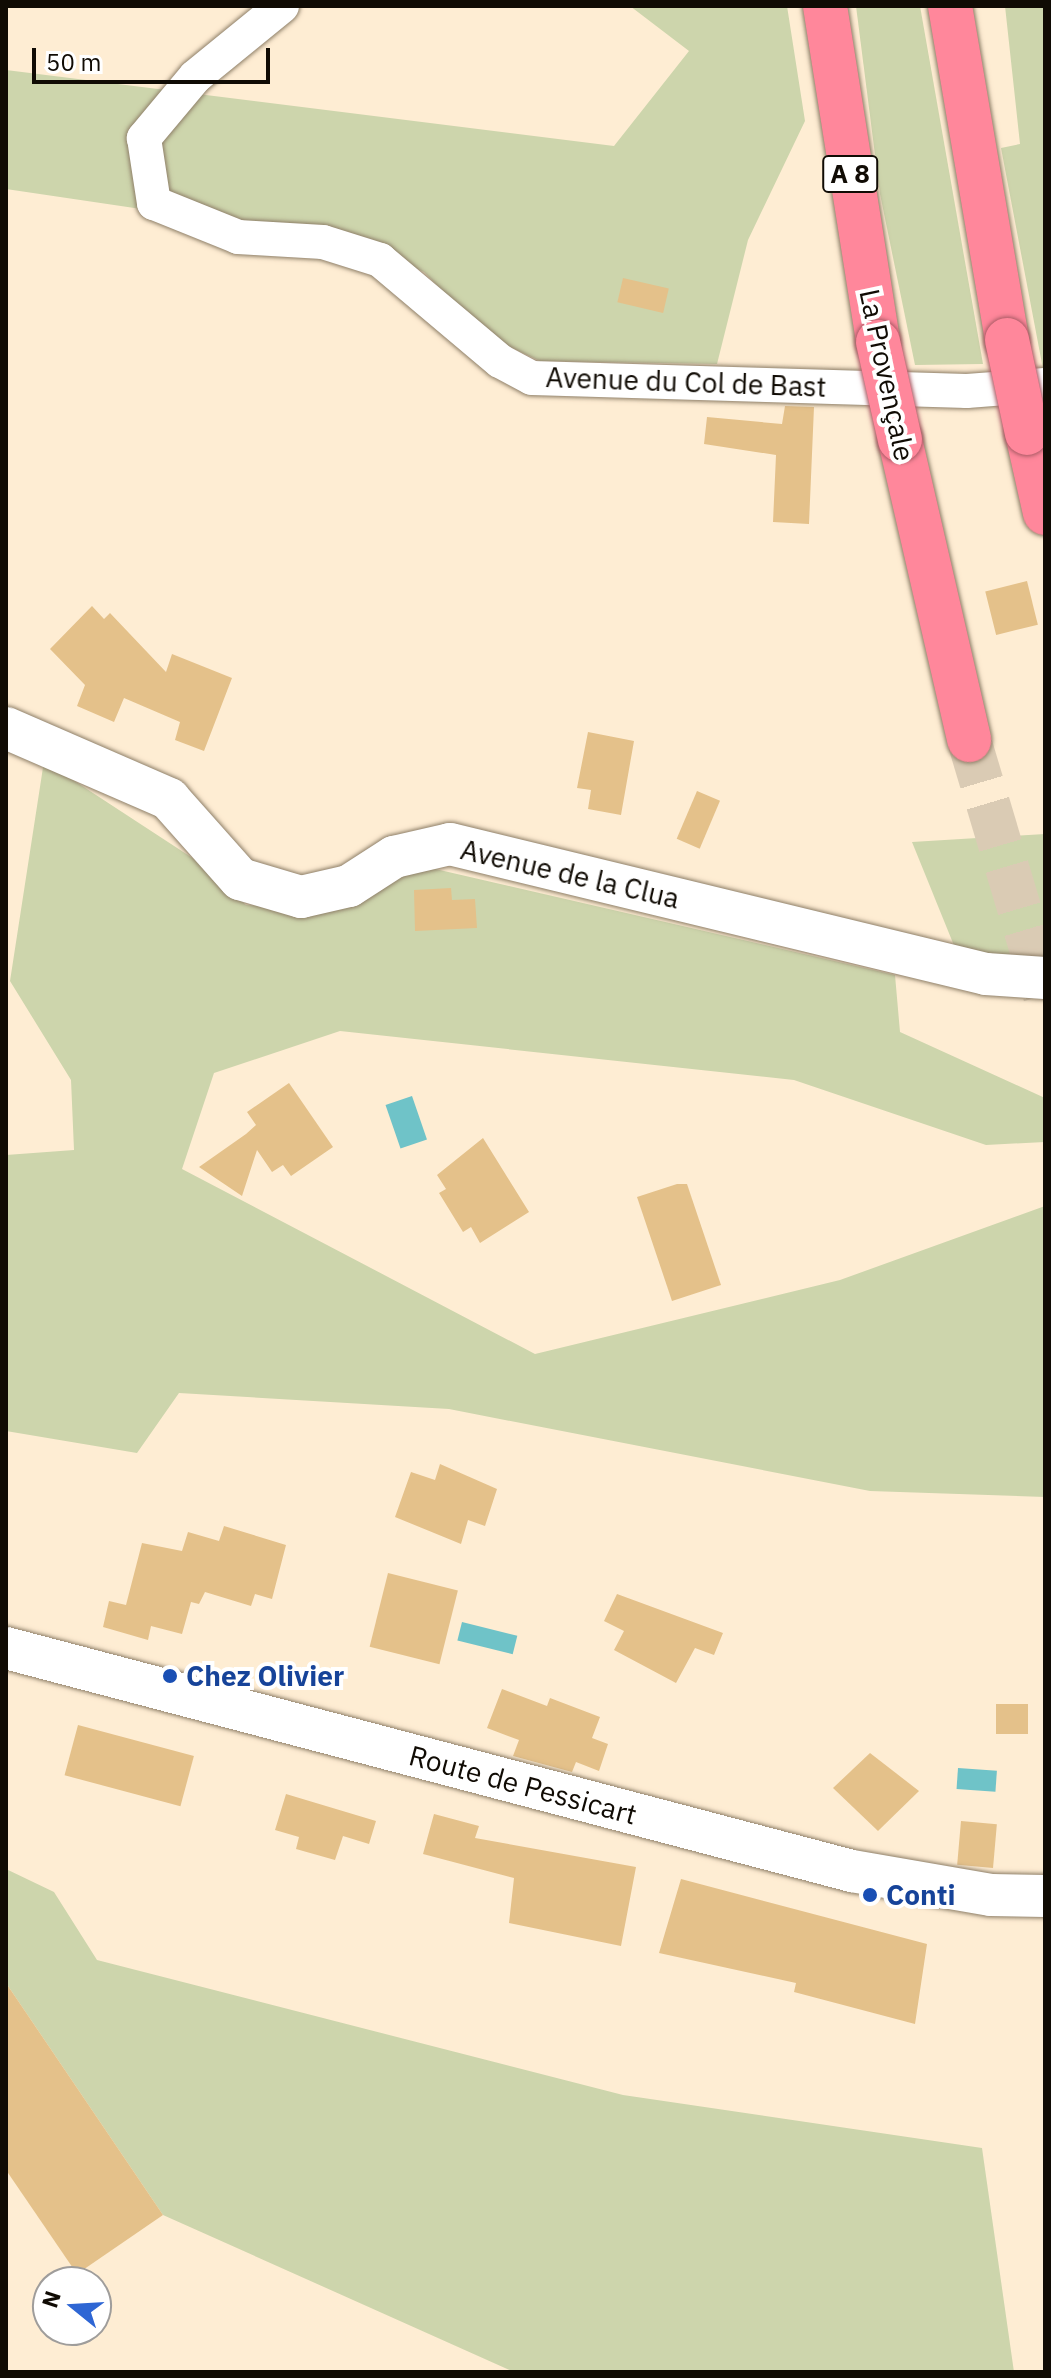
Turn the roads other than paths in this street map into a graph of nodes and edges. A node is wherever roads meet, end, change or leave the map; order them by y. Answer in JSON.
{"nodes":[{"id":1,"x":282,"y":6,"type":"edge"},
{"id":2,"x":825,"y":6,"type":"edge"},
{"id":3,"x":950,"y":6,"type":"edge"},
{"id":4,"x":1045,"y":385,"type":"edge"},
{"id":5,"x":1045,"y":513,"type":"edge"},
{"id":6,"x":6,"y":728,"type":"edge"},
{"id":7,"x":969,"y":740,"type":"tunnel mouth"},
{"id":8,"x":1045,"y":978,"type":"edge"},
{"id":9,"x":6,"y":1648,"type":"edge"},
{"id":10,"x":1045,"y":1896,"type":"edge"}],
"edges":[{"from":1,"to":4,"type":"street","name":"Avenue du Col de Bast"},
{"from":2,"to":7,"type":"highway","name":"La Provençale","number":"A 8","bridge":true},
{"from":3,"to":5,"type":"highway","bridge":true},
{"from":6,"to":8,"type":"street","name":"Avenue de la Clua"},
{"from":9,"to":10,"type":"street","name":"Route de Pessicart"}]}
